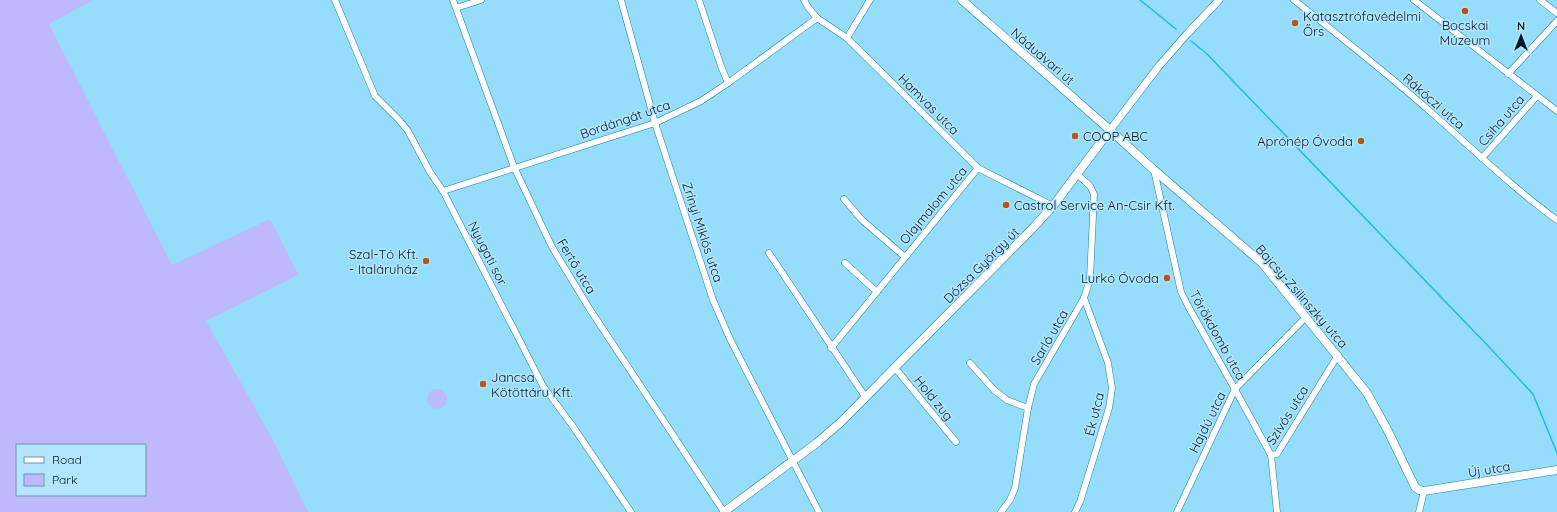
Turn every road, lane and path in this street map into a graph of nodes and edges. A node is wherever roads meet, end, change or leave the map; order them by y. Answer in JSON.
{"nodes":[{"id":1,"x":335,"y":0,"type":"edge"},
{"id":2,"x":453,"y":0,"type":"edge"},
{"id":3,"x":480,"y":0,"type":"edge"},
{"id":4,"x":621,"y":0,"type":"edge"},
{"id":5,"x":699,"y":0,"type":"edge"},
{"id":6,"x":804,"y":0,"type":"edge"},
{"id":7,"x":870,"y":0,"type":"edge"},
{"id":8,"x":962,"y":0,"type":"edge"},
{"id":9,"x":1219,"y":0,"type":"edge"},
{"id":10,"x":1294,"y":0,"type":"edge"},
{"id":11,"x":1414,"y":0,"type":"edge"},
{"id":12,"x":1540,"y":0,"type":"edge"},
{"id":13,"x":456,"y":8,"type":"junction"},
{"id":14,"x":1557,"y":13,"type":"edge"},
{"id":15,"x":817,"y":18,"type":"junction"},
{"id":16,"x":1557,"y":21,"type":"edge"},
{"id":17,"x":847,"y":38,"type":"junction"},
{"id":18,"x":1508,"y":74,"type":"junction"},
{"id":19,"x":728,"y":83,"type":"junction"},
{"id":20,"x":1537,"y":96,"type":"junction"},
{"id":21,"x":1557,"y":111,"type":"edge"},
{"id":22,"x":655,"y":123,"type":"junction"},
{"id":23,"x":1110,"y":130,"type":"junction"},
{"id":24,"x":1482,"y":158,"type":"junction"},
{"id":25,"x":514,"y":167,"type":"junction"},
{"id":26,"x":978,"y":168,"type":"junction"},
{"id":27,"x":1154,"y":170,"type":"junction"},
{"id":28,"x":1077,"y":174,"type":"junction"},
{"id":29,"x":443,"y":191,"type":"junction"},
{"id":30,"x":844,"y":199,"type":"dead end"},
{"id":31,"x":1053,"y":206,"type":"junction"},
{"id":32,"x":1557,"y":220,"type":"edge"},
{"id":33,"x":769,"y":253,"type":"dead end"},
{"id":34,"x":905,"y":257,"type":"junction"},
{"id":35,"x":845,"y":262,"type":"dead end"},
{"id":36,"x":877,"y":292,"type":"junction"},
{"id":37,"x":1084,"y":298,"type":"junction"},
{"id":38,"x":1306,"y":317,"type":"junction"},
{"id":39,"x":832,"y":348,"type":"junction"},
{"id":40,"x":1338,"y":355,"type":"junction"},
{"id":41,"x":970,"y":363,"type":"dead end"},
{"id":42,"x":895,"y":368,"type":"junction"},
{"id":43,"x":1235,"y":389,"type":"junction"},
{"id":44,"x":866,"y":398,"type":"junction"},
{"id":45,"x":1028,"y":408,"type":"junction"},
{"id":46,"x":956,"y":442,"type":"dead end"},
{"id":47,"x":1271,"y":455,"type":"junction"},
{"id":48,"x":793,"y":460,"type":"junction"},
{"id":49,"x":1557,"y":470,"type":"edge"},
{"id":50,"x":1424,"y":491,"type":"junction"},
{"id":51,"x":631,"y":512,"type":"edge"},
{"id":52,"x":724,"y":512,"type":"edge"},
{"id":53,"x":819,"y":512,"type":"edge"},
{"id":54,"x":1001,"y":512,"type":"edge"},
{"id":55,"x":1075,"y":512,"type":"edge"},
{"id":56,"x":1177,"y":512,"type":"edge"},
{"id":57,"x":1277,"y":512,"type":"edge"},
{"id":58,"x":1420,"y":512,"type":"edge"}],
"edges":[{"from":1,"to":29,"type":"street","name":"Nyugati sor"},
{"from":2,"to":13,"type":"street","name":"Fertő utca"},
{"from":3,"to":13,"type":"street"},
{"from":4,"to":22,"type":"street","name":"Zrínyi Miklós utca"},
{"from":5,"to":19,"type":"street"},
{"from":6,"to":15,"type":"street","name":"Hamvas utca"},
{"from":7,"to":17,"type":"street"},
{"from":8,"to":23,"type":"main road","name":"Nádudvari út"},
{"from":9,"to":23,"type":"street","name":"Dózsa György út"},
{"from":10,"to":24,"type":"street","name":"Rákóczi utca"},
{"from":11,"to":18,"type":"street"},
{"from":12,"to":14,"type":"street"},
{"from":13,"to":25,"type":"street","name":"Fertő utca"},
{"from":15,"to":17,"type":"street","name":"Hamvas utca"},
{"from":15,"to":19,"type":"street","name":"Bordángát utca"},
{"from":16,"to":18,"type":"street"},
{"from":17,"to":26,"type":"street","name":"Hamvas utca"},
{"from":18,"to":20,"type":"street"},
{"from":19,"to":22,"type":"street","name":"Bordángát utca"},
{"from":20,"to":21,"type":"street"},
{"from":20,"to":24,"type":"street","name":"Csiha utca"},
{"from":22,"to":25,"type":"street","name":"Bordángát utca"},
{"from":22,"to":48,"type":"street","name":"Zrínyi Miklós utca"},
{"from":23,"to":27,"type":"main road","name":"Bajcsy-Zsilinszky utca"},
{"from":23,"to":28,"type":"main road","name":"Dózsa György út"},
{"from":24,"to":32,"type":"street","name":"Rákóczi utca"},
{"from":25,"to":29,"type":"street","name":"Bordángát utca"},
{"from":25,"to":52,"type":"street","name":"Fertő utca"},
{"from":26,"to":31,"type":"street","name":"Hamvas utca"},
{"from":26,"to":34,"type":"street","name":"Olajmalom utca"},
{"from":27,"to":38,"type":"main road","name":"Bajcsy-Zsilinszky utca"},
{"from":27,"to":43,"type":"street","name":"Törökdomb utca"},
{"from":28,"to":31,"type":"main road","name":"Dózsa György út"},
{"from":28,"to":37,"type":"street","name":"Sarló utca"},
{"from":29,"to":51,"type":"street","name":"Nyugati sor"},
{"from":30,"to":34,"type":"street","name":"Olajmalom utca"},
{"from":31,"to":42,"type":"main road","name":"Dózsa György út"},
{"from":33,"to":39,"type":"street"},
{"from":34,"to":36,"type":"street","name":"Olajmalom utca"},
{"from":35,"to":36,"type":"street"},
{"from":36,"to":39,"type":"street","name":"Olajmalom utca"},
{"from":37,"to":45,"type":"street","name":"Sarló utca"},
{"from":37,"to":55,"type":"street","name":"Ék utca"},
{"from":38,"to":40,"type":"main road","name":"Bajcsy-Zsilinszky utca"},
{"from":38,"to":43,"type":"street","name":"Hajdú utca"},
{"from":39,"to":44,"type":"street"},
{"from":40,"to":47,"type":"street","name":"Szívós utca"},
{"from":40,"to":50,"type":"main road","name":"Bajcsy-Zsilinszky utca"},
{"from":41,"to":45,"type":"street"},
{"from":42,"to":44,"type":"main road","name":"Dózsa György út"},
{"from":42,"to":46,"type":"street","name":"Hold zug"},
{"from":43,"to":47,"type":"street","name":"Törökdomb utca"},
{"from":43,"to":56,"type":"street","name":"Hajdú utca"},
{"from":44,"to":48,"type":"main road","name":"Dózsa György út"},
{"from":45,"to":54,"type":"street","name":"Sarló utca"},
{"from":47,"to":57,"type":"street","name":"Szívós utca"},
{"from":48,"to":52,"type":"main road","name":"Dózsa György út"},
{"from":48,"to":53,"type":"street","name":"Zrínyi Miklós utca"},
{"from":49,"to":50,"type":"main road","name":"Új utca"},
{"from":50,"to":58,"type":"street"}]}
